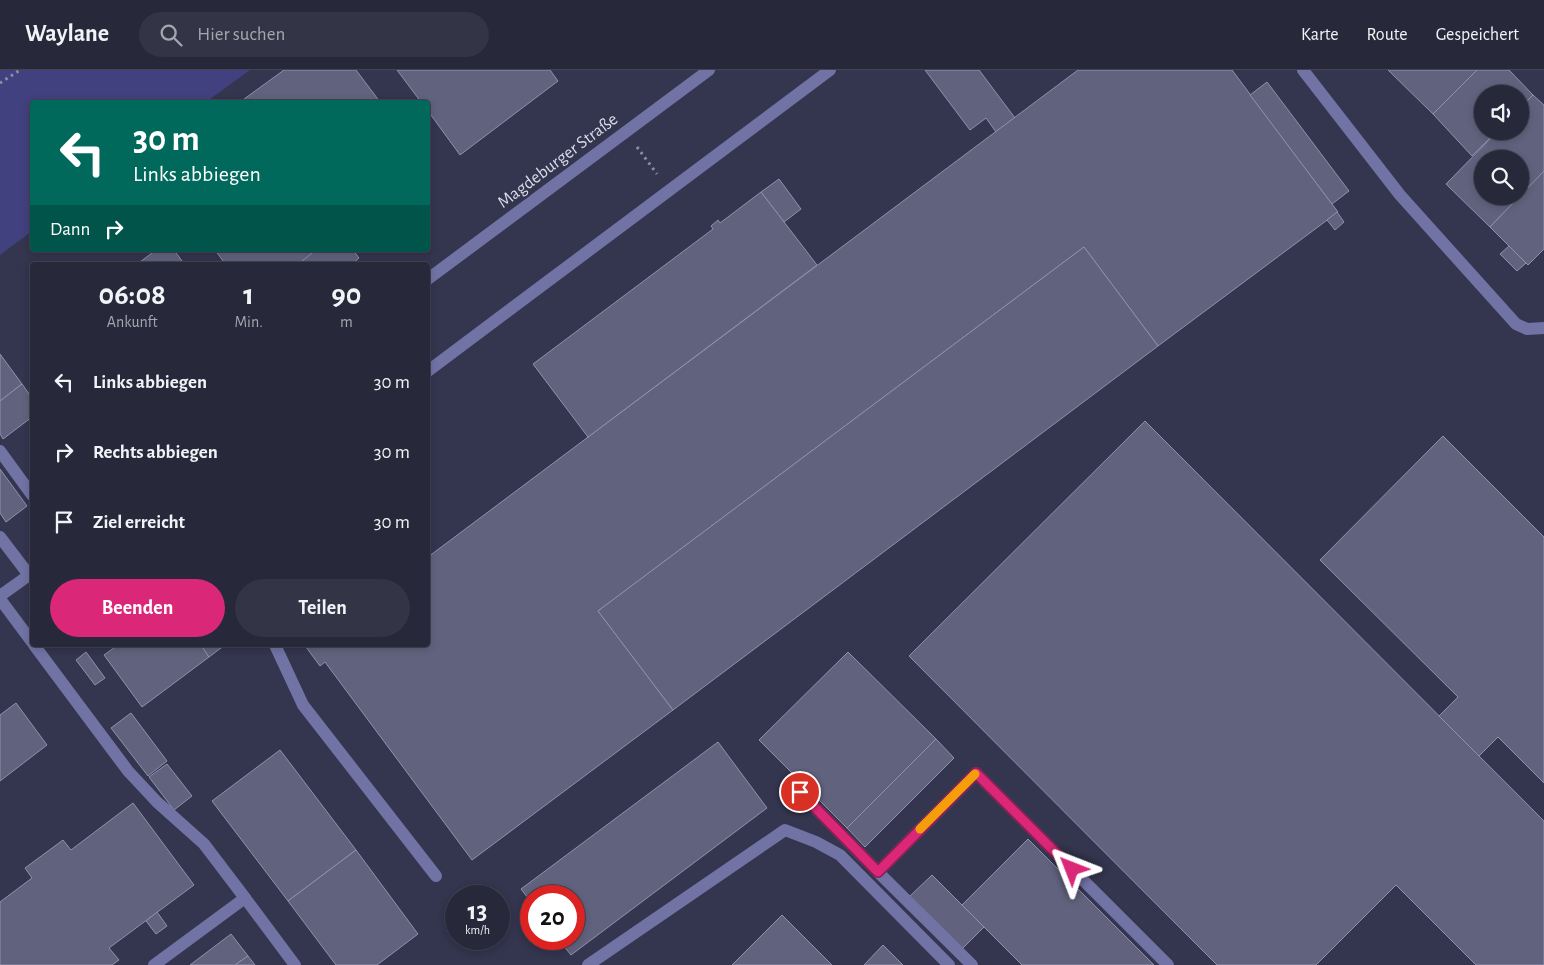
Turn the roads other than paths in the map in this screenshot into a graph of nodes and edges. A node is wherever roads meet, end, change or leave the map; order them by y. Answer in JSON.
{"nodes":[{"id":1,"x":710,"y":70,"type":"edge"},
{"id":2,"x":830,"y":70,"type":"edge"},
{"id":3,"x":1302,"y":70,"type":"edge"},
{"id":4,"x":430,"y":278,"type":"edge"},
{"id":5,"x":1544,"y":328,"type":"edge"},
{"id":6,"x":430,"y":369,"type":"edge"},
{"id":7,"x":0,"y":451,"type":"edge"},
{"id":8,"x":30,"y":492,"type":"edge"},
{"id":9,"x":0,"y":537,"type":"edge"},
{"id":10,"x":30,"y":573,"type":"edge"},
{"id":11,"x":30,"y":575,"type":"edge"},
{"id":12,"x":0,"y":597,"type":"edge"},
{"id":13,"x":30,"y":640,"type":"edge"},
{"id":14,"x":35,"y":647,"type":"edge"},
{"id":15,"x":276,"y":647,"type":"edge"},
{"id":16,"x":800,"y":792,"type":"dead end"},
{"id":17,"x":878,"y":872,"type":"junction"},
{"id":18,"x":436,"y":876,"type":"dead end"},
{"id":19,"x":245,"y":898,"type":"junction"},
{"id":20,"x":154,"y":965,"type":"edge"},
{"id":21,"x":296,"y":965,"type":"edge"},
{"id":22,"x":588,"y":965,"type":"edge"},
{"id":23,"x":949,"y":965,"type":"edge"},
{"id":24,"x":972,"y":965,"type":"edge"},
{"id":25,"x":1168,"y":965,"type":"edge"}],
"edges":[{"from":1,"to":4,"type":"street","name":"Magdeburger Straße"},
{"from":2,"to":6,"type":"street"},
{"from":3,"to":5,"type":"street"},
{"from":7,"to":8,"type":"street"},
{"from":9,"to":10,"type":"street"},
{"from":11,"to":12,"type":"street"},
{"from":12,"to":13,"type":"street"},
{"from":14,"to":19,"type":"street"},
{"from":15,"to":18,"type":"street"},
{"from":16,"to":17,"type":"street"},
{"from":17,"to":24,"type":"street"},
{"from":17,"to":25,"type":"street"},
{"from":19,"to":20,"type":"street"},
{"from":19,"to":21,"type":"street"},
{"from":22,"to":23,"type":"street"}]}
